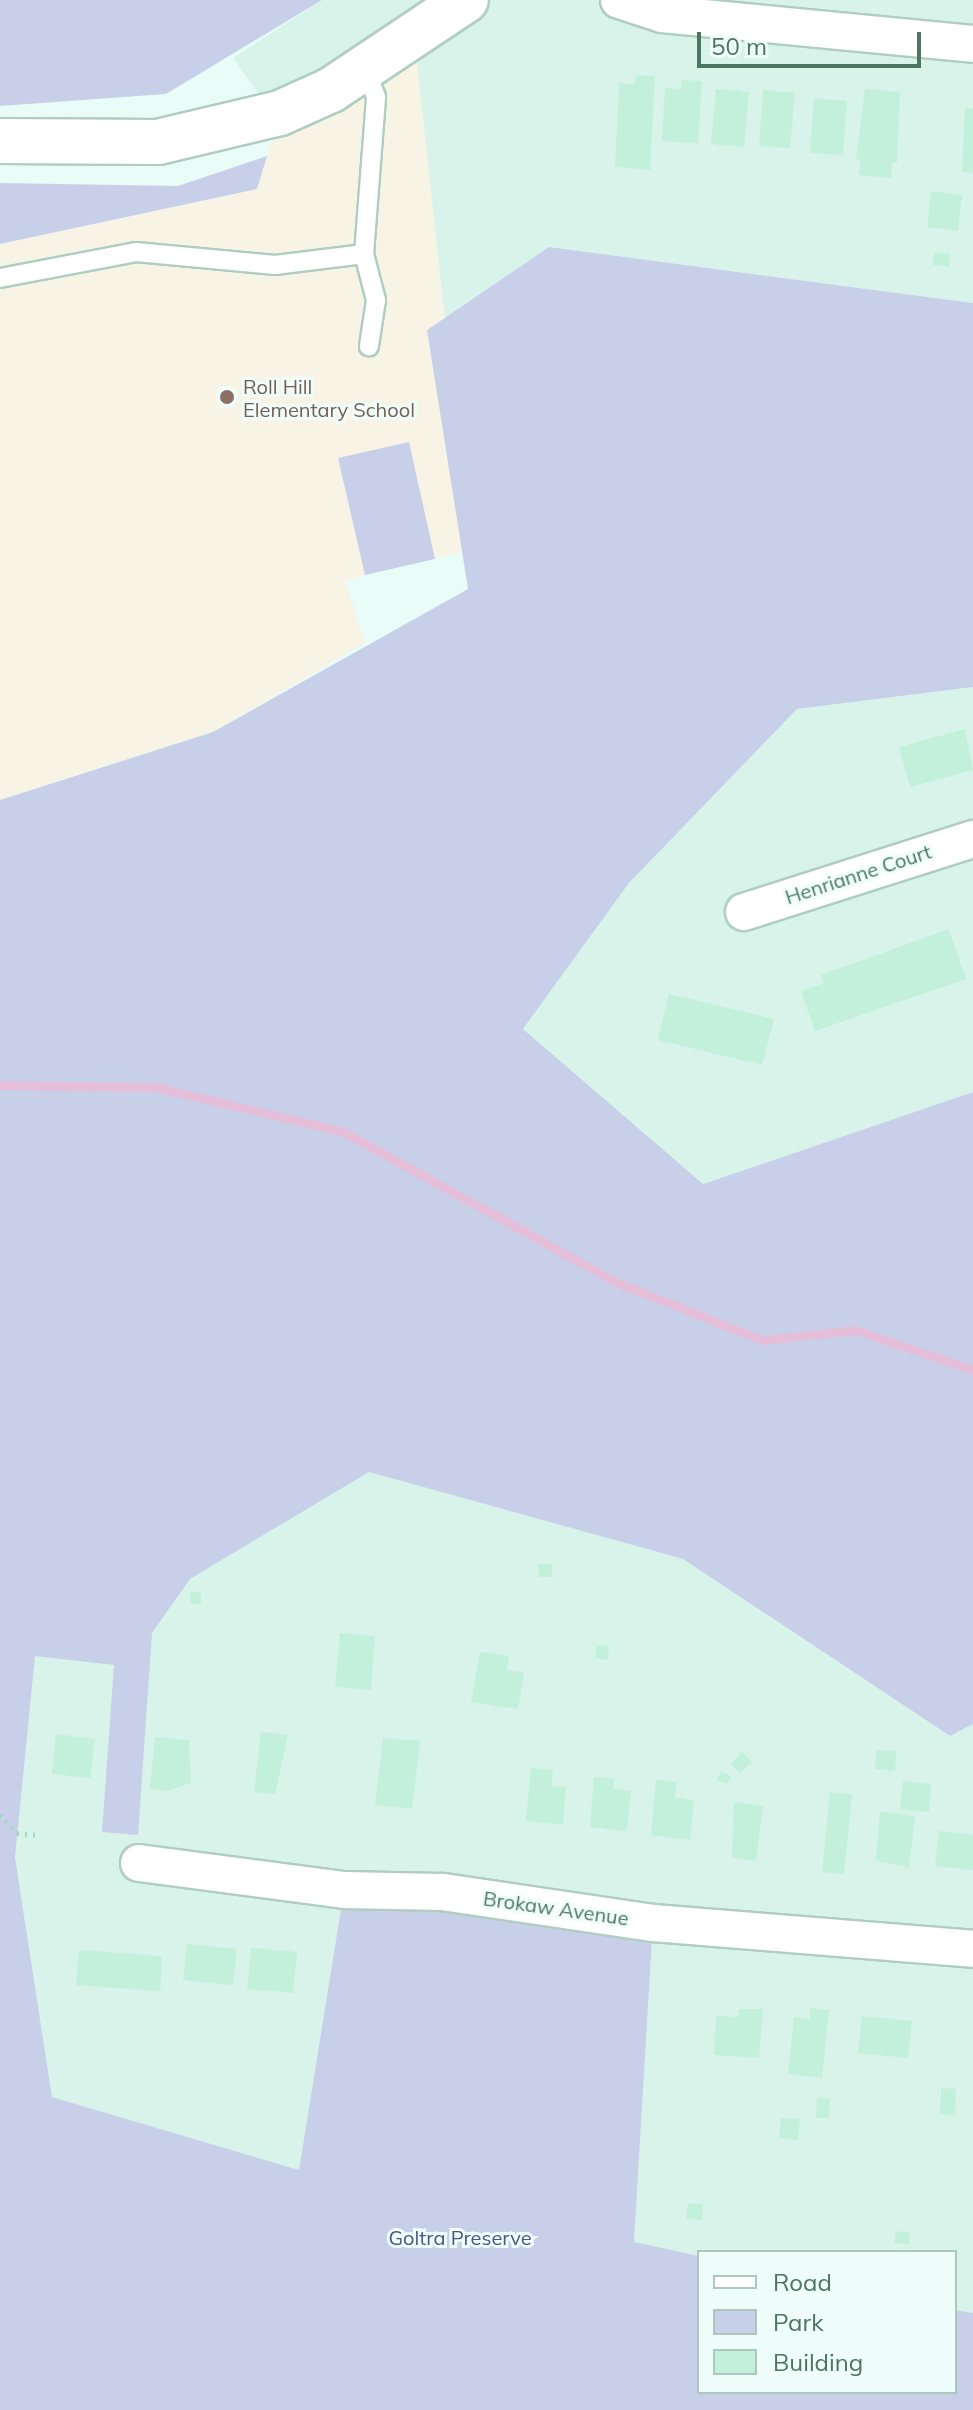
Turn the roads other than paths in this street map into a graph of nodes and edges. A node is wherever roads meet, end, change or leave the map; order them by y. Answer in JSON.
{"nodes":[{"id":1,"x":466,"y":0,"type":"edge"},
{"id":2,"x":619,"y":0,"type":"edge"},
{"id":3,"x":973,"y":44,"type":"edge"},
{"id":4,"x":365,"y":67,"type":"junction"},
{"id":5,"x":0,"y":141,"type":"edge"},
{"id":6,"x":364,"y":254,"type":"junction"},
{"id":7,"x":0,"y":278,"type":"edge"},
{"id":8,"x":369,"y":346,"type":"dead end"},
{"id":9,"x":973,"y":839,"type":"edge"},
{"id":10,"x":744,"y":912,"type":"dead end"},
{"id":11,"x":139,"y":1863,"type":"dead end"},
{"id":12,"x":973,"y":1949,"type":"edge"}],
"edges":[{"from":1,"to":4,"type":"street"},
{"from":2,"to":3,"type":"street"},
{"from":4,"to":5,"type":"street"},
{"from":4,"to":6,"type":"lane"},
{"from":6,"to":7,"type":"lane"},
{"from":6,"to":8,"type":"lane"},
{"from":9,"to":10,"type":"street","name":"Henrianne Court"},
{"from":11,"to":12,"type":"street","name":"Brokaw Avenue"}]}
